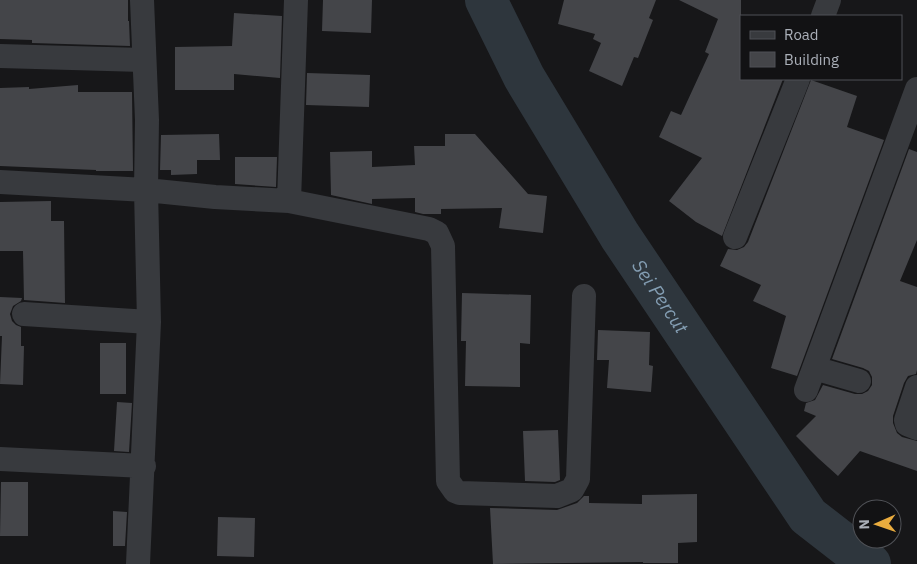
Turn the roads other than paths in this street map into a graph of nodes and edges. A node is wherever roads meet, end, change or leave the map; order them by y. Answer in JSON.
{"nodes":[{"id":1,"x":142,"y":0,"type":"edge"},
{"id":2,"x":296,"y":0,"type":"edge"},
{"id":3,"x":829,"y":0,"type":"edge"},
{"id":4,"x":823,"y":15,"type":"edge"},
{"id":5,"x":0,"y":56,"type":"edge"},
{"id":6,"x":144,"y":60,"type":"junction"},
{"id":7,"x":798,"y":80,"type":"edge"},
{"id":8,"x":917,"y":89,"type":"edge"},
{"id":9,"x":0,"y":182,"type":"edge"},
{"id":10,"x":146,"y":190,"type":"junction"},
{"id":11,"x":289,"y":200,"type":"junction"},
{"id":12,"x":734,"y":237,"type":"dead end"},
{"id":13,"x":584,"y":296,"type":"dead end"},
{"id":14,"x":24,"y":314,"type":"dead end"},
{"id":15,"x":149,"y":322,"type":"junction"},
{"id":16,"x":814,"y":368,"type":"junction"},
{"id":17,"x":859,"y":381,"type":"dead end"},
{"id":18,"x":917,"y":387,"type":"edge"},
{"id":19,"x":806,"y":390,"type":"dead end"},
{"id":20,"x":917,"y":428,"type":"edge"},
{"id":21,"x":0,"y":459,"type":"edge"},
{"id":22,"x":144,"y":466,"type":"junction"},
{"id":23,"x":138,"y":564,"type":"edge"}],
"edges":[{"from":1,"to":6,"type":"street"},
{"from":2,"to":11,"type":"street"},
{"from":3,"to":4,"type":"street"},
{"from":5,"to":6,"type":"street"},
{"from":6,"to":10,"type":"street"},
{"from":7,"to":12,"type":"street"},
{"from":8,"to":16,"type":"street"},
{"from":9,"to":10,"type":"street"},
{"from":10,"to":11,"type":"street"},
{"from":10,"to":15,"type":"street"},
{"from":11,"to":13,"type":"street"},
{"from":14,"to":15,"type":"street"},
{"from":15,"to":22,"type":"street"},
{"from":16,"to":17,"type":"street"},
{"from":16,"to":19,"type":"street"},
{"from":18,"to":20,"type":"street"},
{"from":21,"to":22,"type":"street"},
{"from":22,"to":23,"type":"street"}]}
